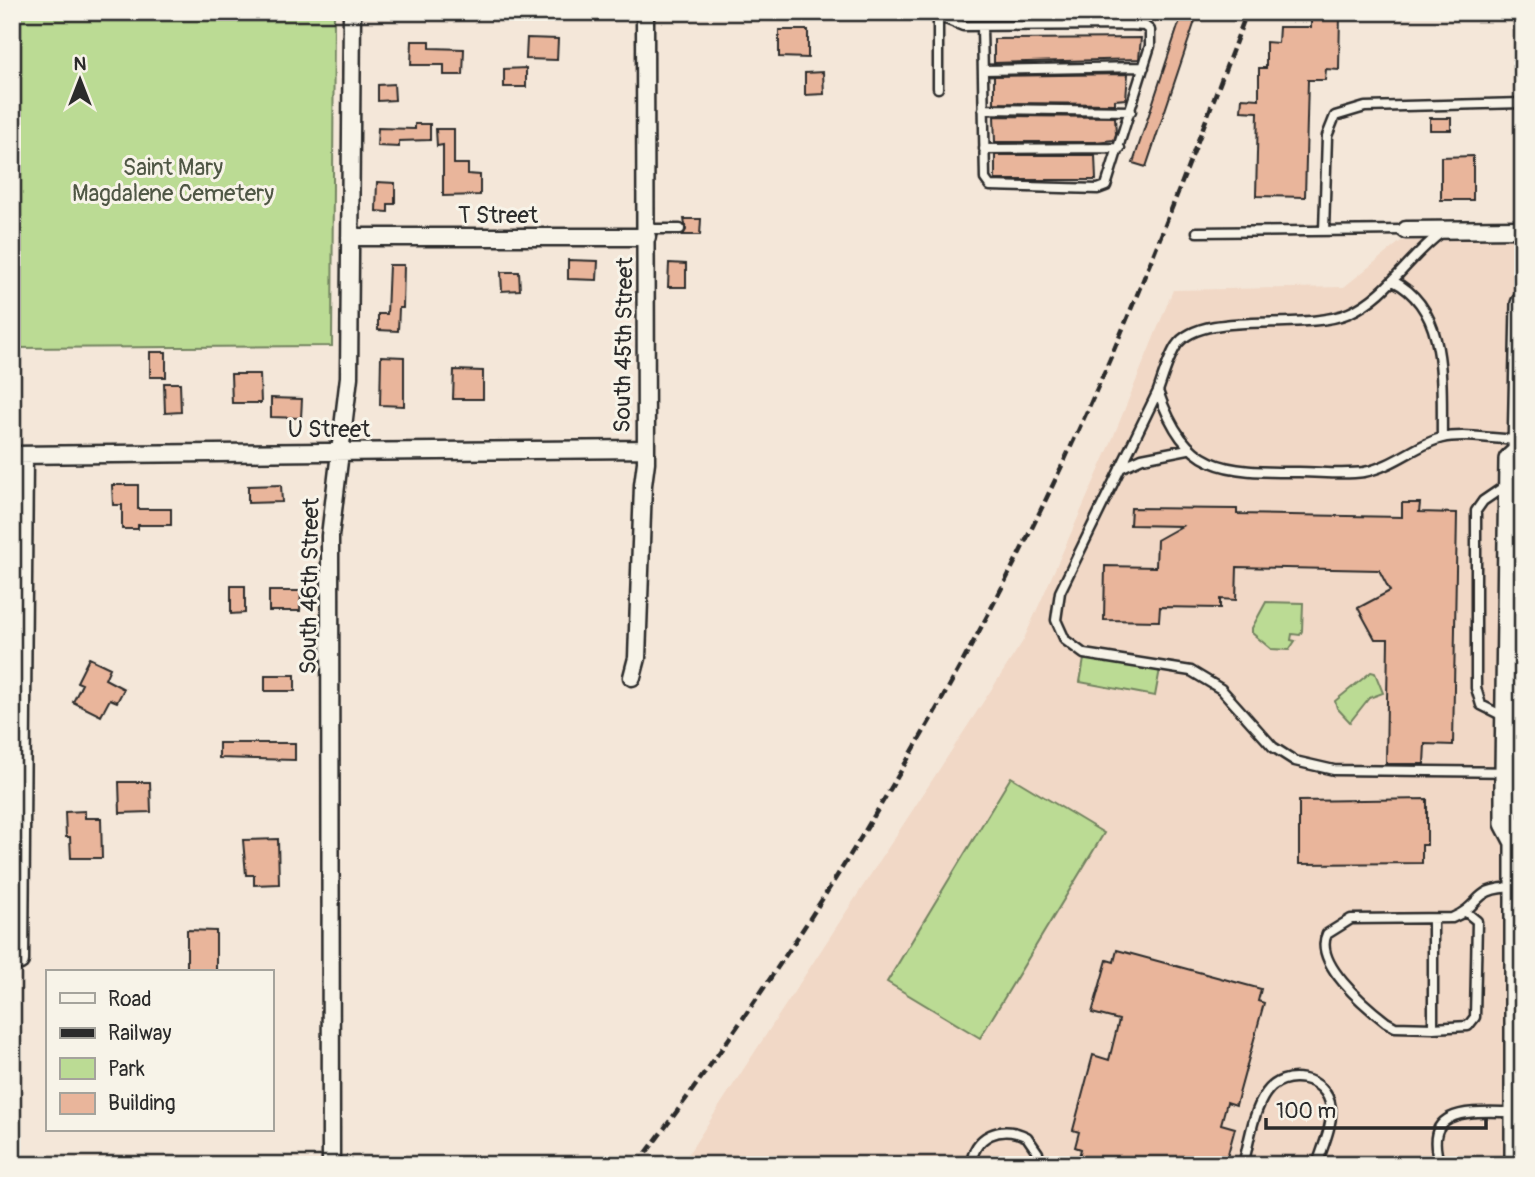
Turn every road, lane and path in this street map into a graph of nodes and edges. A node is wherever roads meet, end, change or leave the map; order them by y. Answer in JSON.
{"nodes":[{"id":1,"x":352,"y":12,"type":"edge"},
{"id":2,"x":645,"y":12,"type":"edge"},
{"id":3,"x":937,"y":14,"type":"edge"},
{"id":4,"x":982,"y":26,"type":"junction"},
{"id":5,"x":1144,"y":67,"type":"junction"},
{"id":6,"x":983,"y":70,"type":"junction"},
{"id":7,"x":938,"y":88,"type":"dead end"},
{"id":8,"x":1523,"y":103,"type":"edge"},
{"id":9,"x":983,"y":109,"type":"junction"},
{"id":10,"x":1131,"y":111,"type":"junction"},
{"id":11,"x":1120,"y":148,"type":"junction"},
{"id":12,"x":984,"y":149,"type":"junction"},
{"id":13,"x":680,"y":229,"type":"dead end"},
{"id":14,"x":1523,"y":229,"type":"edge"},
{"id":15,"x":1406,"y":230,"type":"joint"},
{"id":16,"x":1446,"y":230,"type":"junction"},
{"id":17,"x":1324,"y":231,"type":"junction"},
{"id":18,"x":1197,"y":232,"type":"dead end"},
{"id":19,"x":647,"y":233,"type":"junction"},
{"id":20,"x":350,"y":237,"type":"junction"},
{"id":21,"x":1393,"y":281,"type":"junction"},
{"id":22,"x":1523,"y":304,"type":"edge"},
{"id":23,"x":1522,"y":335,"type":"edge"},
{"id":24,"x":1158,"y":391,"type":"junction"},
{"id":25,"x":1442,"y":438,"type":"junction"},
{"id":26,"x":1522,"y":447,"type":"edge"},
{"id":27,"x":645,"y":449,"type":"junction"},
{"id":28,"x":1188,"y":449,"type":"junction"},
{"id":29,"x":340,"y":452,"type":"junction"},
{"id":30,"x":18,"y":455,"type":"edge"},
{"id":31,"x":1120,"y":468,"type":"junction"},
{"id":32,"x":1510,"y":482,"type":"junction"},
{"id":33,"x":1516,"y":541,"type":"edge"},
{"id":34,"x":1515,"y":659,"type":"edge"},
{"id":35,"x":632,"y":677,"type":"dead end"},
{"id":36,"x":1507,"y":718,"type":"junction"},
{"id":37,"x":1515,"y":772,"type":"edge"},
{"id":38,"x":1520,"y":833,"type":"edge"},
{"id":39,"x":1520,"y":887,"type":"edge"},
{"id":40,"x":1466,"y":912,"type":"junction"},
{"id":41,"x":1433,"y":919,"type":"junction"},
{"id":42,"x":20,"y":961,"type":"dead end"},
{"id":43,"x":1520,"y":999,"type":"edge"},
{"id":44,"x":1433,"y":1028,"type":"junction"},
{"id":45,"x":1519,"y":1112,"type":"edge"},
{"id":46,"x":330,"y":1163,"type":"edge"},
{"id":47,"x":971,"y":1165,"type":"edge"},
{"id":48,"x":1038,"y":1165,"type":"edge"},
{"id":49,"x":1243,"y":1165,"type":"edge"},
{"id":50,"x":1317,"y":1165,"type":"edge"},
{"id":51,"x":1440,"y":1165,"type":"edge"},
{"id":52,"x":1517,"y":1165,"type":"edge"}],
"edges":[{"from":1,"to":20,"type":"street","name":"South 46th Street"},
{"from":2,"to":19,"type":"street","name":"South 45th Street"},
{"from":3,"to":4,"type":"lane"},
{"from":3,"to":7,"type":"lane"},
{"from":4,"to":5,"type":"lane"},
{"from":4,"to":6,"type":"lane"},
{"from":5,"to":6,"type":"lane"},
{"from":5,"to":10,"type":"lane"},
{"from":6,"to":9,"type":"lane"},
{"from":8,"to":17,"type":"lane"},
{"from":9,"to":10,"type":"lane"},
{"from":9,"to":12,"type":"lane"},
{"from":10,"to":11,"type":"lane"},
{"from":11,"to":12,"type":"lane"},
{"from":11,"to":12,"type":"lane"},
{"from":13,"to":19,"type":"lane"},
{"from":14,"to":16,"type":"street"},
{"from":15,"to":16,"type":"street"},
{"from":15,"to":17,"type":"lane"},
{"from":16,"to":21,"type":"lane"},
{"from":17,"to":18,"type":"lane"},
{"from":19,"to":20,"type":"street","name":"T Street"},
{"from":19,"to":27,"type":"street","name":"South 45th Street"},
{"from":20,"to":29,"type":"street","name":"South 46th Street"},
{"from":21,"to":24,"type":"lane"},
{"from":21,"to":25,"type":"lane"},
{"from":22,"to":23,"type":"street"},
{"from":23,"to":26,"type":"street"},
{"from":24,"to":28,"type":"lane"},
{"from":24,"to":31,"type":"lane"},
{"from":25,"to":26,"type":"lane"},
{"from":25,"to":28,"type":"lane"},
{"from":26,"to":32,"type":"street"},
{"from":27,"to":29,"type":"street","name":"U Street"},
{"from":27,"to":35,"type":"street","name":"South 45th Street"},
{"from":28,"to":31,"type":"lane"},
{"from":29,"to":30,"type":"street","name":"U Street"},
{"from":29,"to":46,"type":"street","name":"South 46th Street"},
{"from":30,"to":42,"type":"street"},
{"from":31,"to":37,"type":"lane"},
{"from":32,"to":33,"type":"street"},
{"from":32,"to":36,"type":"lane"},
{"from":33,"to":34,"type":"street"},
{"from":34,"to":36,"type":"street"},
{"from":36,"to":37,"type":"street"},
{"from":37,"to":38,"type":"street"},
{"from":38,"to":39,"type":"street"},
{"from":39,"to":40,"type":"lane"},
{"from":39,"to":43,"type":"street"},
{"from":40,"to":41,"type":"lane"},
{"from":40,"to":44,"type":"lane"},
{"from":41,"to":44,"type":"lane"},
{"from":41,"to":44,"type":"lane"},
{"from":43,"to":45,"type":"street"},
{"from":45,"to":51,"type":"lane"},
{"from":45,"to":52,"type":"street"},
{"from":47,"to":48,"type":"lane"},
{"from":49,"to":50,"type":"lane"}]}
